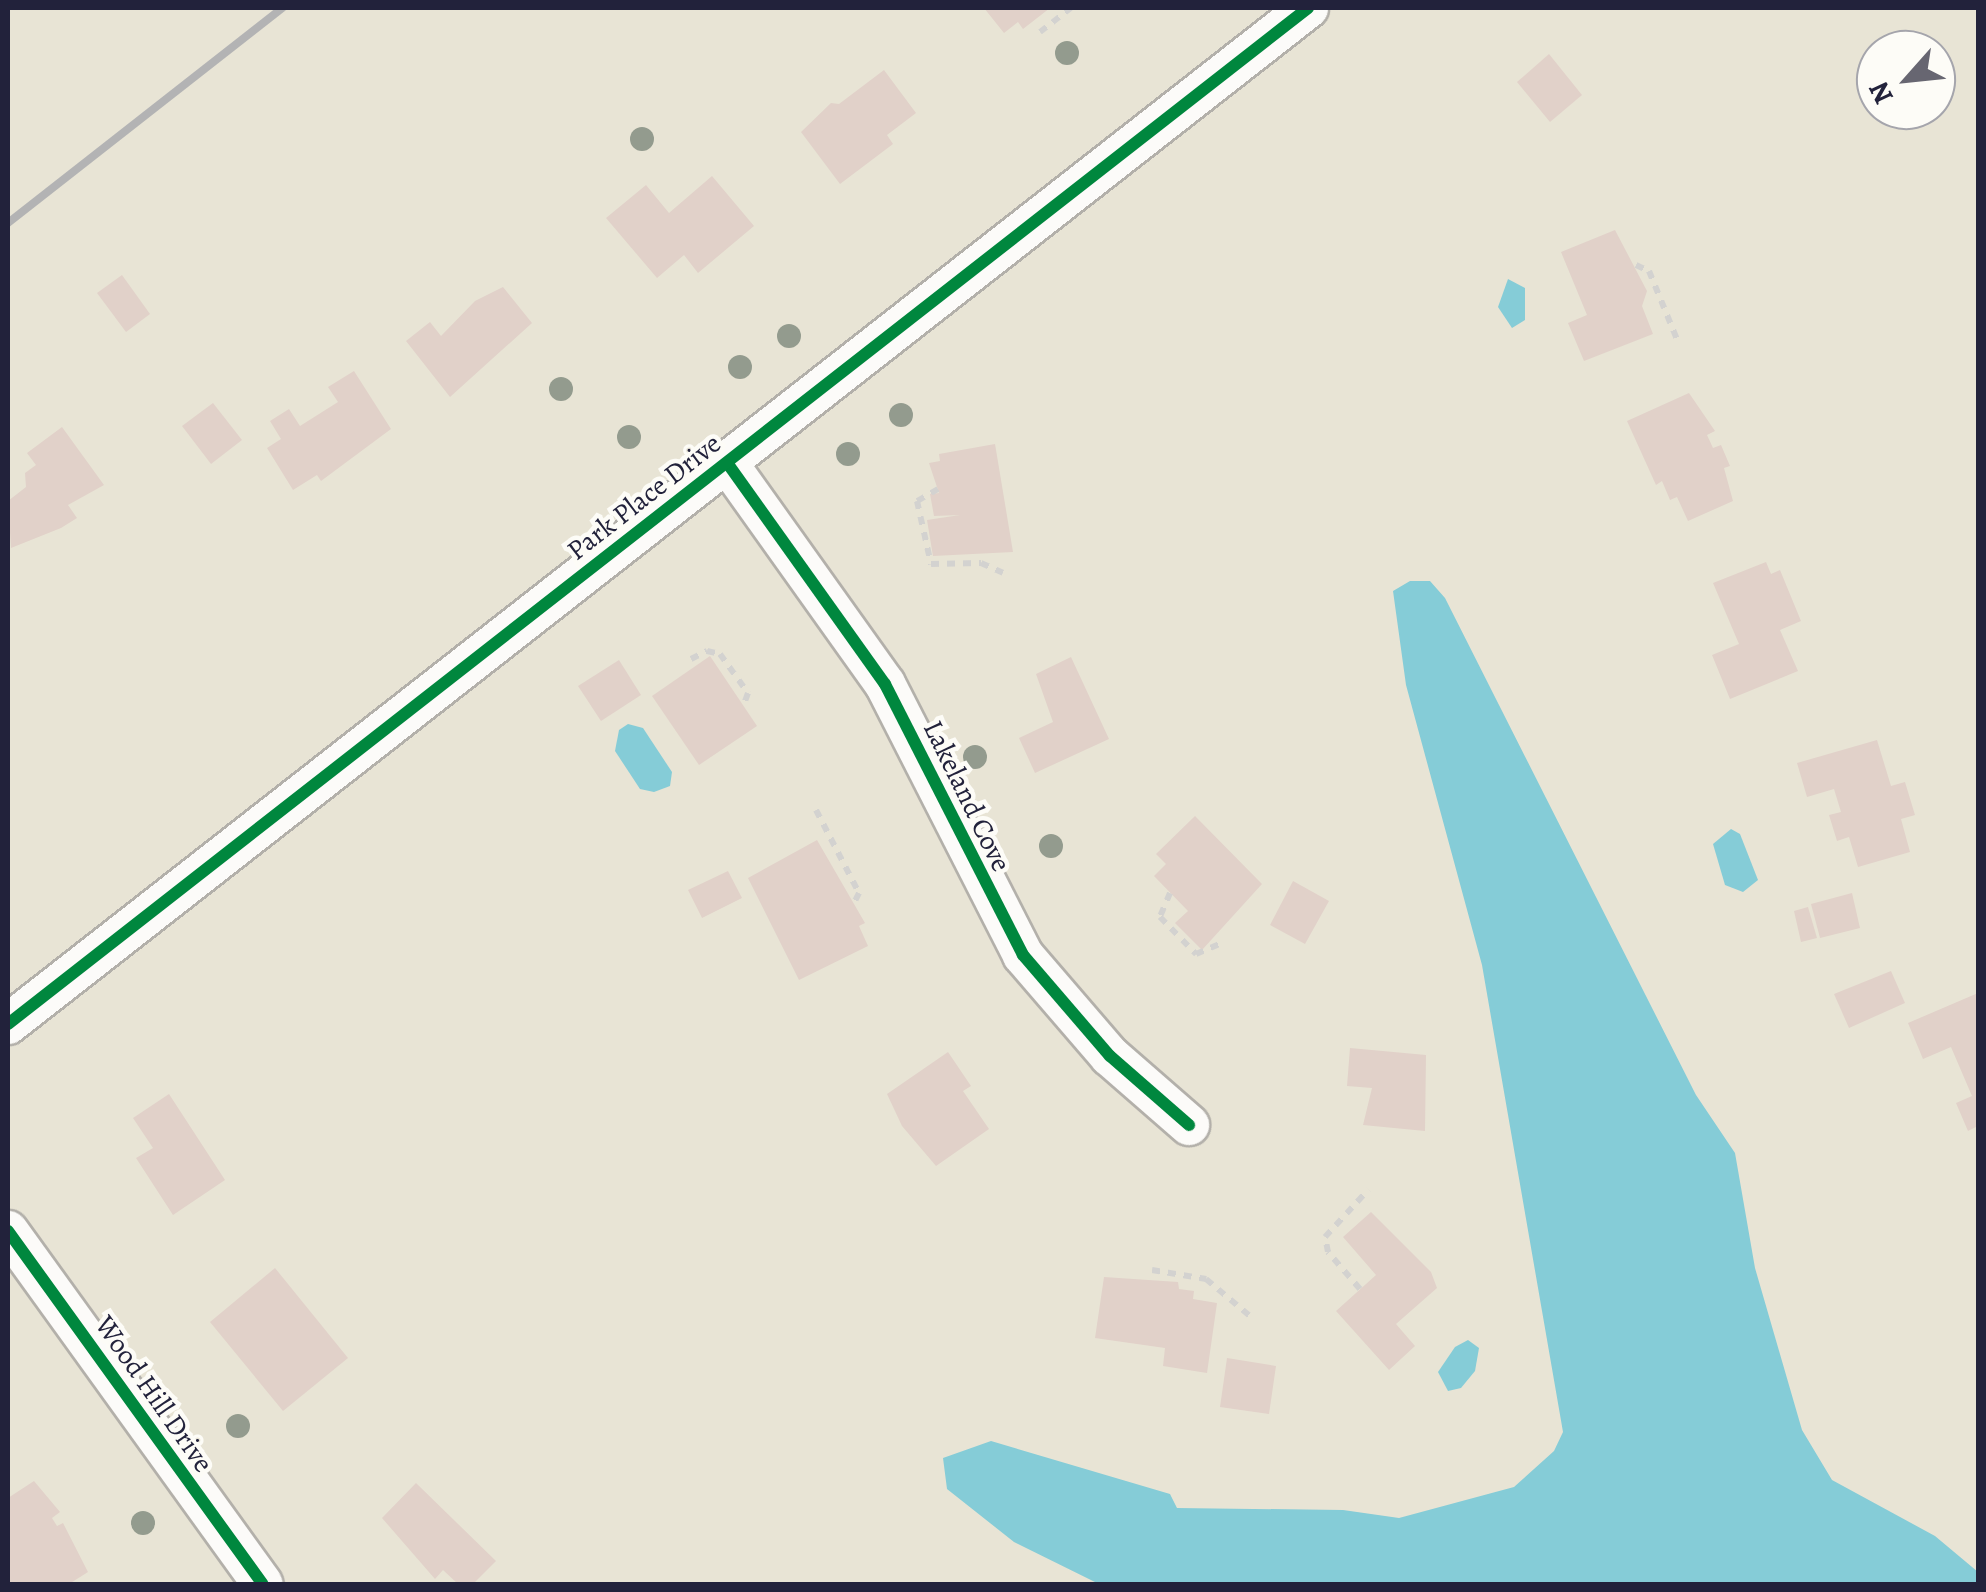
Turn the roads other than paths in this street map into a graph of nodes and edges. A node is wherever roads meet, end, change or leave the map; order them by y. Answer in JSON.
{"nodes":[{"id":1,"x":1308,"y":8,"type":"edge"},
{"id":2,"x":728,"y":464,"type":"junction"},
{"id":3,"x":8,"y":1024,"type":"edge"},
{"id":4,"x":1189,"y":1125,"type":"dead end"},
{"id":5,"x":8,"y":1231,"type":"edge"},
{"id":6,"x":263,"y":1584,"type":"edge"}],
"edges":[{"from":1,"to":2,"type":"street","name":"Park Place Drive"},
{"from":2,"to":3,"type":"street","name":"Park Place Drive"},
{"from":2,"to":4,"type":"street","name":"Lakeland Cove"},
{"from":5,"to":6,"type":"street","name":"Wood Hill Drive"}]}
